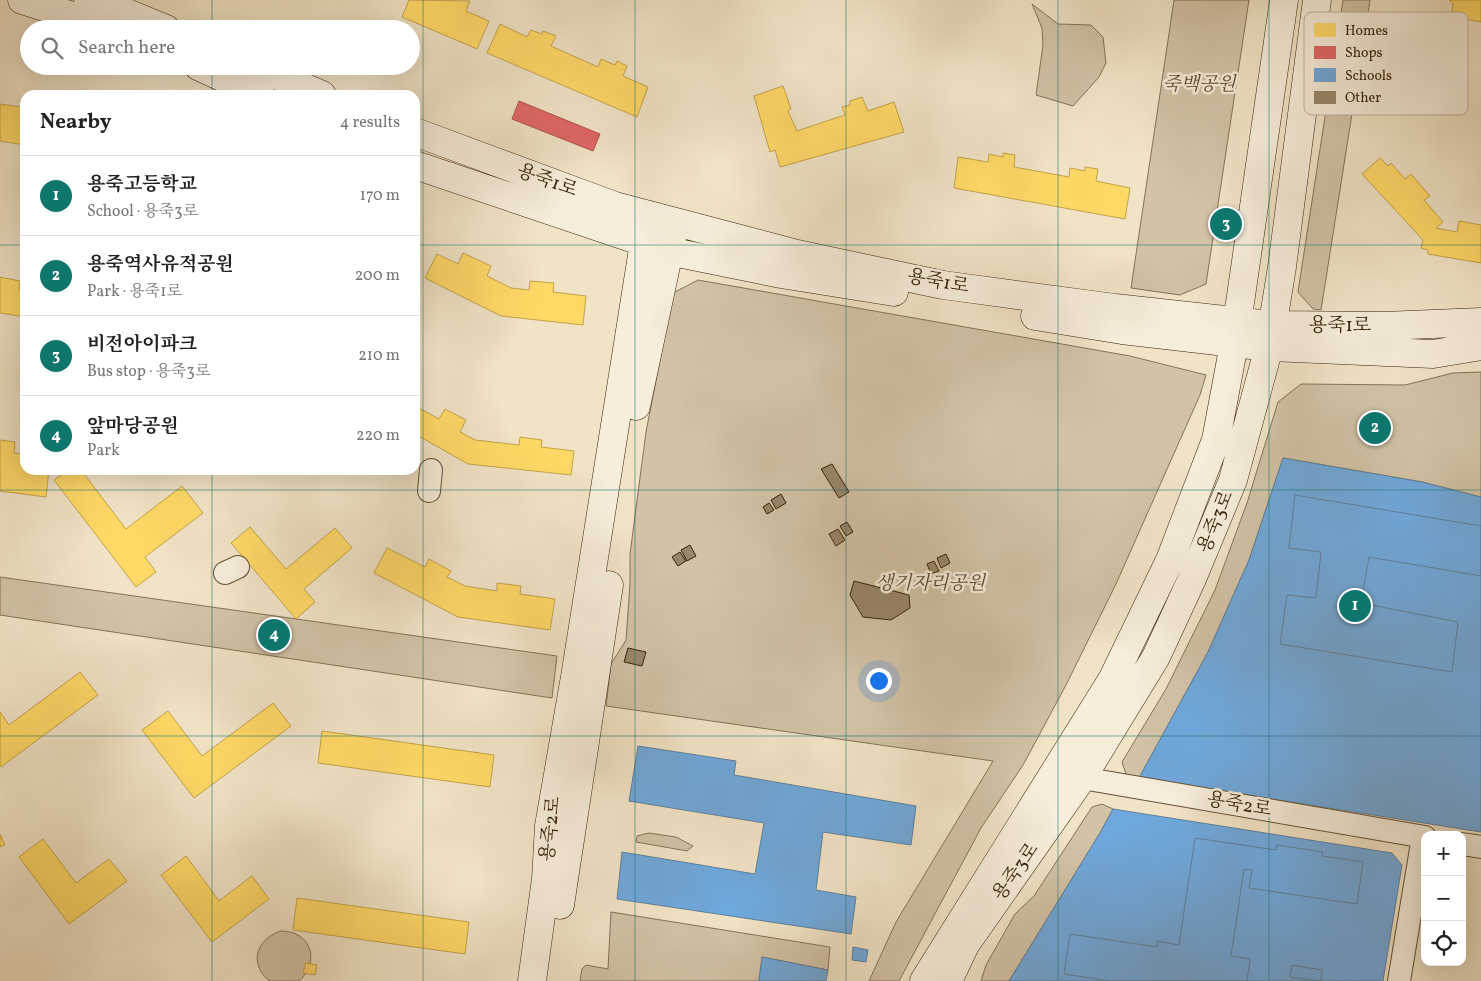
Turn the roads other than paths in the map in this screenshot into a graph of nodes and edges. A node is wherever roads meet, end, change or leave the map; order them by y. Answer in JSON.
{"nodes":[{"id":1,"x":22,"y":0,"type":"edge"},
{"id":2,"x":88,"y":0,"type":"edge"},
{"id":3,"x":1284,"y":0,"type":"edge"},
{"id":4,"x":85,"y":20,"type":"edge"},
{"id":5,"x":144,"y":20,"type":"edge"},
{"id":6,"x":218,"y":75,"type":"edge"},
{"id":7,"x":276,"y":75,"type":"edge"},
{"id":8,"x":250,"y":90,"type":"edge"},
{"id":9,"x":311,"y":90,"type":"edge"},
{"id":10,"x":1304,"y":99,"type":"edge"},
{"id":11,"x":420,"y":134,"type":"edge"},
{"id":12,"x":420,"y":167,"type":"edge"},
{"id":13,"x":649,"y":215,"type":"junction"},
{"id":14,"x":676,"y":222,"type":"junction"},
{"id":15,"x":657,"y":246,"type":"junction"},
{"id":16,"x":1481,"y":322,"type":"edge"},
{"id":17,"x":1236,"y":333,"type":"junction"},
{"id":18,"x":1270,"y":336,"type":"junction"},
{"id":19,"x":1481,"y":346,"type":"edge"},
{"id":20,"x":1071,"y":771,"type":"junction"},
{"id":21,"x":1421,"y":836,"type":"edge"},
{"id":22,"x":1466,"y":845,"type":"edge"},
{"id":23,"x":1481,"y":847,"type":"edge"},
{"id":24,"x":1421,"y":854,"type":"edge"},
{"id":25,"x":532,"y":981,"type":"edge"},
{"id":26,"x":549,"y":981,"type":"edge"},
{"id":27,"x":924,"y":981,"type":"edge"},
{"id":28,"x":948,"y":981,"type":"edge"},
{"id":29,"x":1399,"y":981,"type":"edge"}],
"edges":[{"from":1,"to":4,"type":"street"},
{"from":2,"to":5,"type":"street"},
{"from":3,"to":17,"type":"street"},
{"from":6,"to":8,"type":"street"},
{"from":7,"to":9,"type":"street"},
{"from":10,"to":18,"type":"street","name":"용죽3로"},
{"from":11,"to":13,"type":"street","name":"용죽1로"},
{"from":12,"to":15,"type":"street"},
{"from":13,"to":14,"type":"street","name":"용죽1로"},
{"from":13,"to":15,"type":"street"},
{"from":14,"to":15,"type":"street"},
{"from":14,"to":17,"type":"street","name":"용죽1로"},
{"from":15,"to":17,"type":"street"},
{"from":15,"to":25,"type":"street","name":"용죽2로"},
{"from":15,"to":26,"type":"street"},
{"from":16,"to":18,"type":"street","name":"용죽1로"},
{"from":17,"to":18,"type":"street","name":"용죽1로"},
{"from":17,"to":20,"type":"street"},
{"from":18,"to":19,"type":"street"},
{"from":18,"to":20,"type":"street","name":"용죽3로"},
{"from":20,"to":21,"type":"street","name":"용죽2로"},
{"from":20,"to":27,"type":"street"},
{"from":20,"to":28,"type":"street","name":"용죽3로"},
{"from":22,"to":23,"type":"street"},
{"from":24,"to":29,"type":"street","name":"용죽2로"}]}
